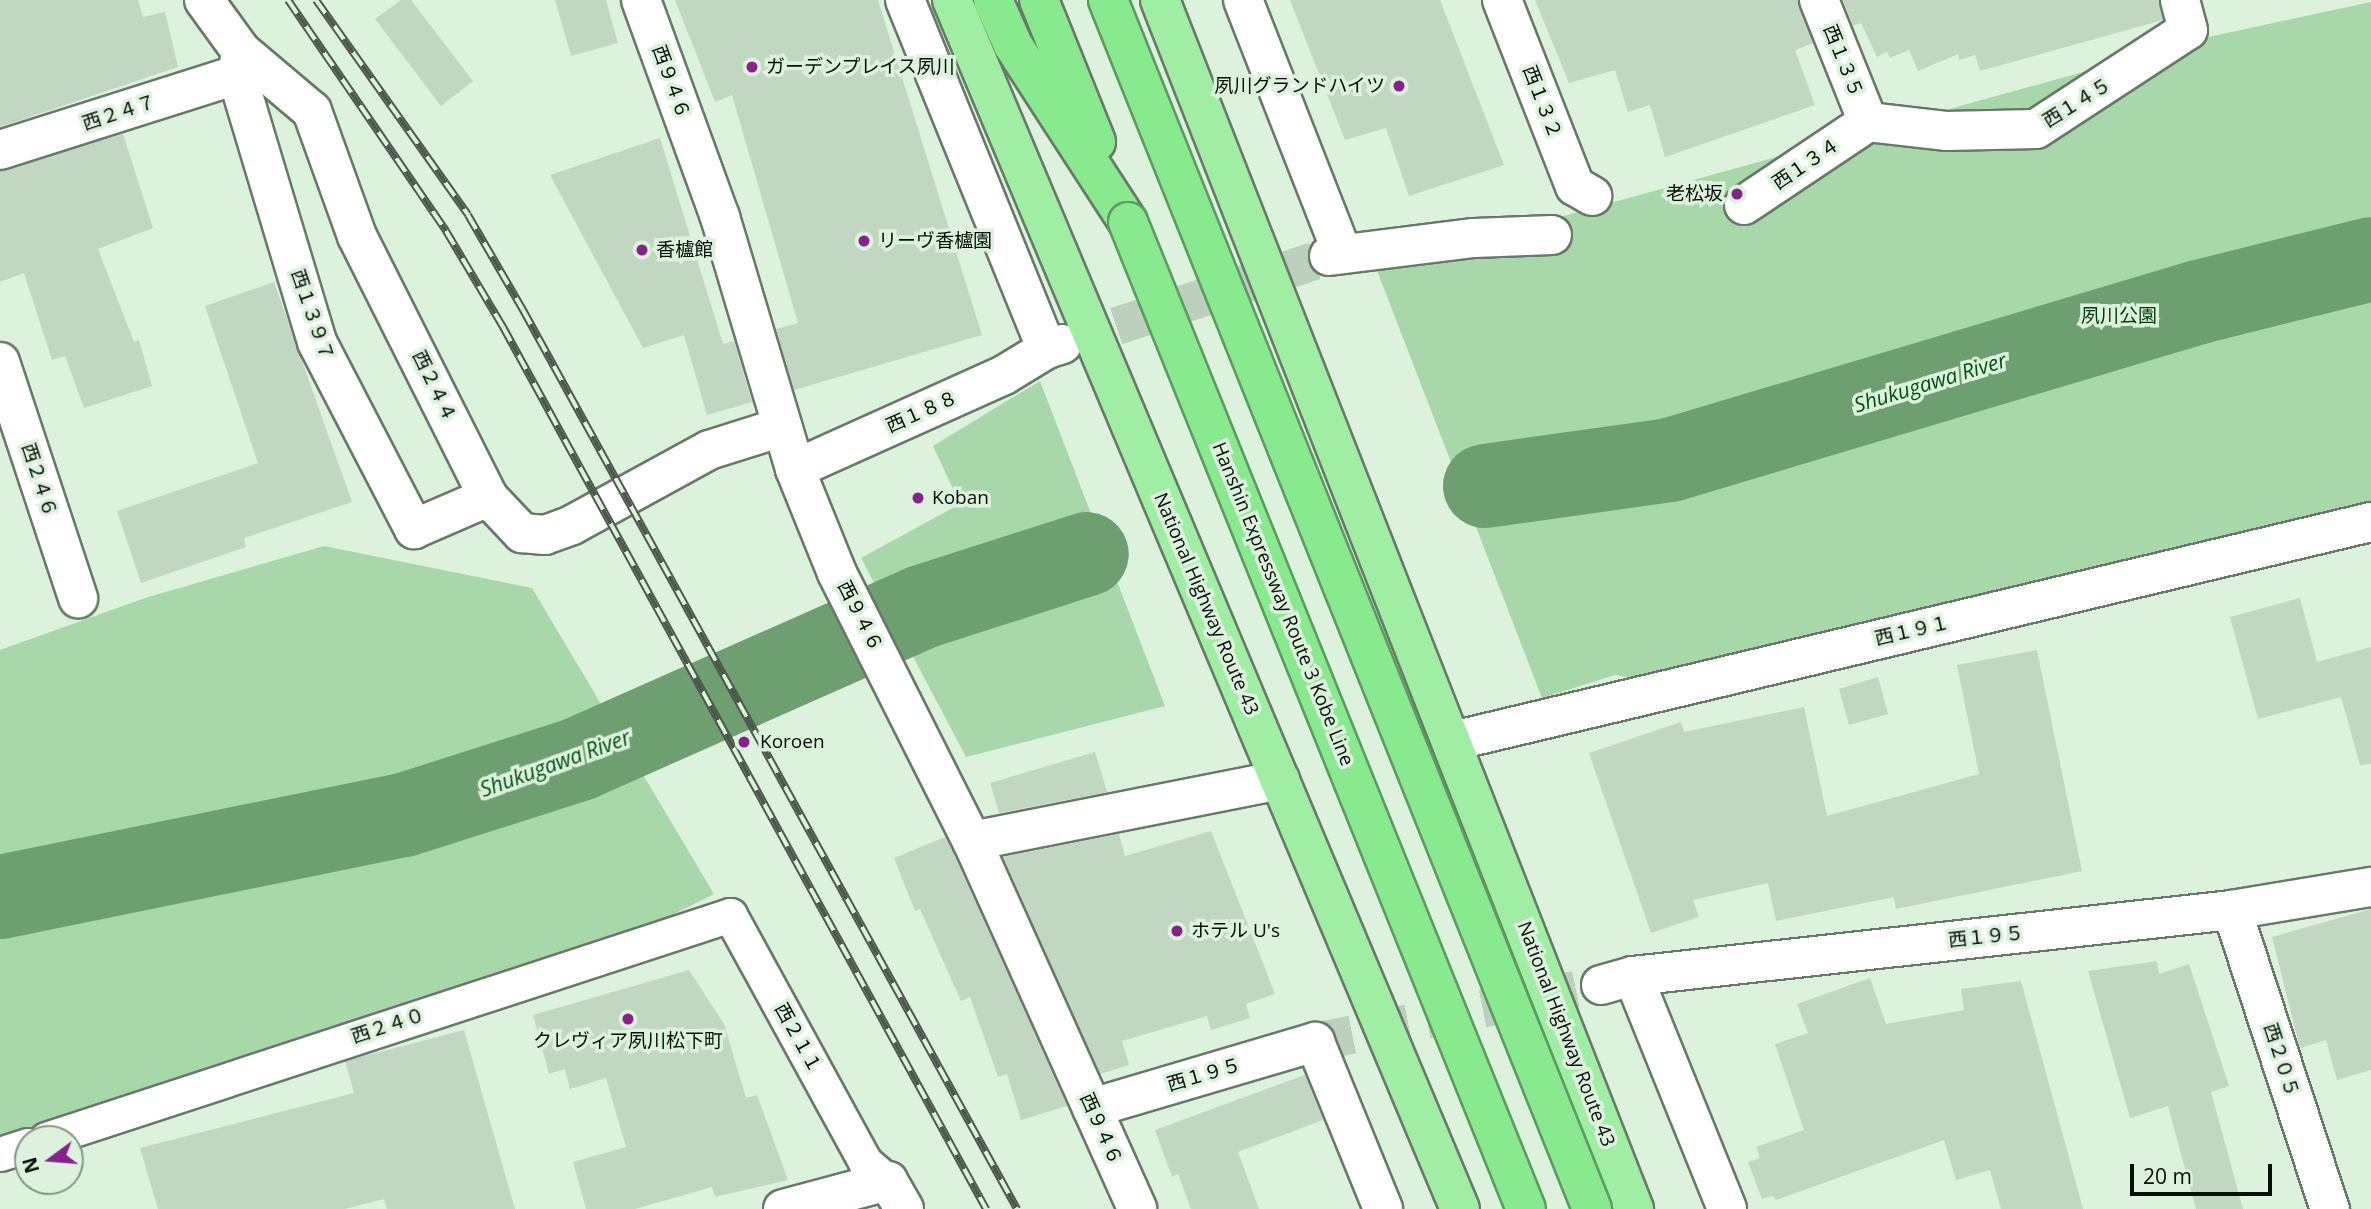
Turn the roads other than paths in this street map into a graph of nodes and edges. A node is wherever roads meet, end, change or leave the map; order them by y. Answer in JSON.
{"nodes":[{"id":1,"x":204,"y":0,"type":"edge"},
{"id":2,"x":641,"y":0,"type":"edge"},
{"id":3,"x":905,"y":0,"type":"edge"},
{"id":4,"x":951,"y":0,"type":"edge"},
{"id":5,"x":993,"y":0,"type":"edge"},
{"id":6,"x":1039,"y":0,"type":"edge"},
{"id":7,"x":1108,"y":0,"type":"edge"},
{"id":8,"x":1125,"y":0,"type":"edge"},
{"id":9,"x":1160,"y":0,"type":"edge"},
{"id":10,"x":1243,"y":0,"type":"edge"},
{"id":11,"x":1502,"y":0,"type":"edge"},
{"id":12,"x":1819,"y":0,"type":"edge"},
{"id":13,"x":2184,"y":15,"type":"edge"},
{"id":14,"x":239,"y":63,"type":"junction"},
{"id":15,"x":1868,"y":122,"type":"junction"},
{"id":16,"x":0,"y":150,"type":"edge"},
{"id":17,"x":1178,"y":175,"type":"junction"},
{"id":18,"x":1592,"y":197,"type":"dead end"},
{"id":19,"x":1744,"y":205,"type":"dead end"},
{"id":20,"x":1128,"y":222,"type":"junction"},
{"id":21,"x":1552,"y":236,"type":"dead end"},
{"id":22,"x":0,"y":362,"type":"edge"},
{"id":23,"x":782,"y":427,"type":"junction"},
{"id":24,"x":795,"y":469,"type":"junction"},
{"id":25,"x":488,"y":497,"type":"junction"},
{"id":26,"x":2371,"y":522,"type":"edge"},
{"id":27,"x":78,"y":598,"type":"dead end"},
{"id":28,"x":1452,"y":741,"type":"junction"},
{"id":29,"x":1280,"y":780,"type":"junction"},
{"id":30,"x":972,"y":841,"type":"junction"},
{"id":31,"x":2371,"y":887,"type":"edge"},
{"id":32,"x":2232,"y":910,"type":"junction"},
{"id":33,"x":730,"y":915,"type":"joint"},
{"id":34,"x":1093,"y":1108,"type":"junction"},
{"id":35,"x":84,"y":1127,"type":"edge"},
{"id":36,"x":886,"y":1184,"type":"edge"},
{"id":37,"x":783,"y":1209,"type":"edge"},
{"id":38,"x":1137,"y":1209,"type":"edge"},
{"id":39,"x":1383,"y":1209,"type":"edge"},
{"id":40,"x":1460,"y":1209,"type":"edge"},
{"id":41,"x":1526,"y":1209,"type":"edge"},
{"id":42,"x":1592,"y":1209,"type":"edge"},
{"id":43,"x":1634,"y":1209,"type":"edge"},
{"id":44,"x":1727,"y":1209,"type":"edge"},
{"id":45,"x":2330,"y":1209,"type":"edge"}],
"edges":[{"from":1,"to":14,"type":"street","name":"西２４４"},
{"from":2,"to":23,"type":"street","name":"西９４６"},
{"from":3,"to":24,"type":"street","name":"西１８８"},
{"from":4,"to":29,"type":"highway","name":"National Highway Route 43"},
{"from":5,"to":20,"type":"highway"},
{"from":6,"to":20,"type":"highway","name":"Hanshin Expressway Route 3 Kobe Line"},
{"from":7,"to":17,"type":"highway","bridge":true},
{"from":8,"to":17,"type":"highway","bridge":true},
{"from":9,"to":28,"type":"highway","name":"National Highway Route 43"},
{"from":10,"to":21,"type":"street"},
{"from":11,"to":18,"type":"street","name":"西１３２"},
{"from":12,"to":15,"type":"street","name":"西１３５"},
{"from":13,"to":15,"type":"street","name":"西１４５"},
{"from":14,"to":16,"type":"street","name":"西２４７"},
{"from":14,"to":25,"type":"street","name":"西２４４"},
{"from":14,"to":25,"type":"street","name":"西１３９７"},
{"from":15,"to":19,"type":"street","name":"西１３４"},
{"from":17,"to":42,"type":"highway","bridge":true},
{"from":20,"to":41,"type":"highway","name":"Hanshin Expressway Route 3 Kobe Line","bridge":true},
{"from":22,"to":27,"type":"street","name":"西２４６"},
{"from":23,"to":24,"type":"street","name":"西９４６"},
{"from":23,"to":25,"type":"street","name":"西２４４"},
{"from":24,"to":30,"type":"street","name":"西９４６"},
{"from":26,"to":28,"type":"street","name":"西１９１"},
{"from":28,"to":43,"type":"highway","name":"National Highway Route 43"},
{"from":29,"to":30,"type":"street"},
{"from":29,"to":40,"type":"highway","name":"National Highway Route 43"},
{"from":30,"to":34,"type":"street","name":"西９４６"},
{"from":31,"to":32,"type":"street","name":"西１９５"},
{"from":32,"to":44,"type":"street","name":"西１９５"},
{"from":32,"to":45,"type":"street","name":"西２０５"},
{"from":33,"to":35,"type":"street","name":"西２４０"},
{"from":33,"to":36,"type":"street","name":"西２１１"},
{"from":34,"to":38,"type":"street","name":"西９４６"},
{"from":34,"to":39,"type":"street","name":"西１９５"},
{"from":36,"to":37,"type":"street"}]}
